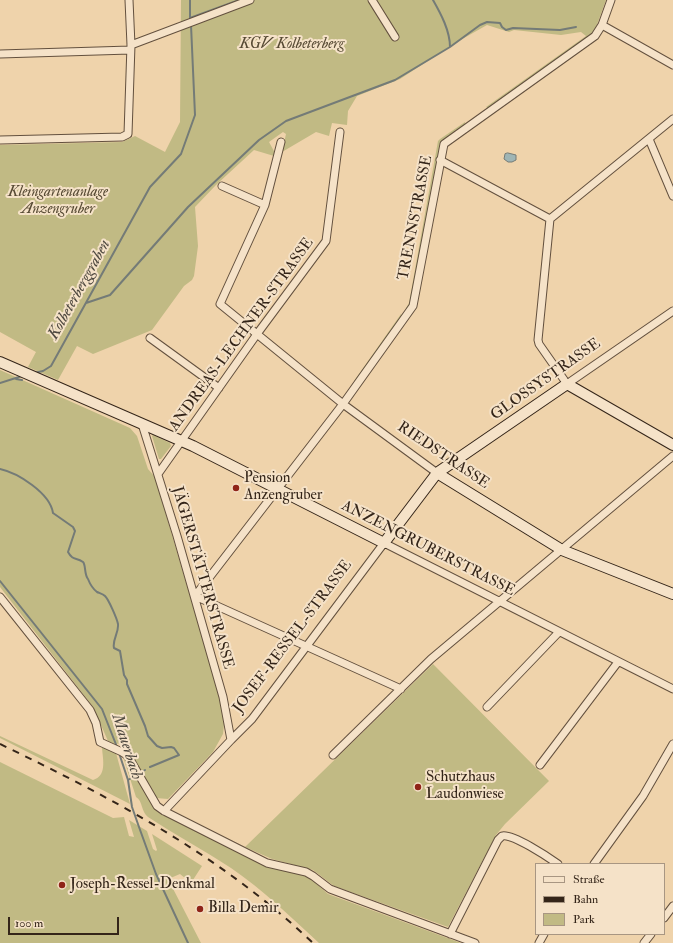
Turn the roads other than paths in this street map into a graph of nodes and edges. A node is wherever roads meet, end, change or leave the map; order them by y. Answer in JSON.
{"nodes":[{"id":1,"x":129,"y":0,"type":"edge"},
{"id":2,"x":250,"y":0,"type":"edge"},
{"id":3,"x":372,"y":0,"type":"edge"},
{"id":4,"x":611,"y":0,"type":"edge"},
{"id":5,"x":602,"y":25,"type":"junction"},
{"id":6,"x":395,"y":37,"type":"dead end"},
{"id":7,"x":131,"y":47,"type":"junction"},
{"id":8,"x":0,"y":54,"type":"edge"},
{"id":9,"x":673,"y":65,"type":"edge"},
{"id":10,"x":673,"y":119,"type":"edge"},
{"id":11,"x":340,"y":132,"type":"dead end"},
{"id":12,"x":649,"y":139,"type":"junction"},
{"id":13,"x":0,"y":140,"type":"edge"},
{"id":14,"x":281,"y":142,"type":"dead end"},
{"id":15,"x":440,"y":160,"type":"junction"},
{"id":16,"x":222,"y":186,"type":"dead end"},
{"id":17,"x":673,"y":196,"type":"edge"},
{"id":18,"x":265,"y":205,"type":"junction"},
{"id":19,"x":550,"y":219,"type":"junction"},
{"id":20,"x":673,"y":311,"type":"edge"},
{"id":21,"x":257,"y":334,"type":"junction"},
{"id":22,"x":150,"y":338,"type":"dead end"},
{"id":23,"x":0,"y":362,"type":"edge"},
{"id":24,"x":567,"y":384,"type":"junction"},
{"id":25,"x":219,"y":388,"type":"junction"},
{"id":26,"x":343,"y":404,"type":"junction"},
{"id":27,"x":142,"y":424,"type":"junction"},
{"id":28,"x":182,"y":441,"type":"junction"},
{"id":29,"x":673,"y":445,"type":"edge"},
{"id":30,"x":673,"y":456,"type":"edge"},
{"id":31,"x":437,"y":473,"type":"junction"},
{"id":32,"x":158,"y":474,"type":"junction"},
{"id":33,"x":277,"y":489,"type":"junction"},
{"id":34,"x":384,"y":543,"type":"junction"},
{"id":35,"x":562,"y":550,"type":"junction"},
{"id":36,"x":673,"y":594,"type":"edge"},
{"id":37,"x":195,"y":596,"type":"junction"},
{"id":38,"x":0,"y":597,"type":"edge"},
{"id":39,"x":500,"y":602,"type":"junction"},
{"id":40,"x":559,"y":632,"type":"junction"},
{"id":41,"x":306,"y":647,"type":"junction"},
{"id":42,"x":618,"y":662,"type":"junction"},
{"id":43,"x":401,"y":688,"type":"junction"},
{"id":44,"x":673,"y":689,"type":"edge"},
{"id":45,"x":487,"y":707,"type":"dead end"},
{"id":46,"x":230,"y":740,"type":"junction"},
{"id":47,"x":673,"y":744,"type":"edge"},
{"id":48,"x":333,"y":755,"type":"dead end"},
{"id":49,"x":540,"y":765,"type":"dead end"},
{"id":50,"x":164,"y":811,"type":"junction"},
{"id":51,"x":556,"y":863,"type":"edge"},
{"id":52,"x":595,"y":863,"type":"edge"},
{"id":53,"x":672,"y":908,"type":"edge"},
{"id":54,"x":665,"y":917,"type":"edge"},
{"id":55,"x":450,"y":934,"type":"junction"},
{"id":56,"x":650,"y":935,"type":"edge"},
{"id":57,"x":475,"y":943,"type":"edge"},
{"id":58,"x":644,"y":943,"type":"edge"}],
"edges":[{"from":1,"to":7,"type":"street"},
{"from":2,"to":7,"type":"street"},
{"from":3,"to":6,"type":"street"},
{"from":4,"to":5,"type":"street","name":"TRENNSTRASSE"},
{"from":5,"to":9,"type":"street"},
{"from":5,"to":15,"type":"street","name":"TRENNSTRASSE"},
{"from":7,"to":8,"type":"street"},
{"from":7,"to":13,"type":"street"},
{"from":10,"to":12,"type":"street"},
{"from":11,"to":21,"type":"street","name":"ANDREAS-LECHNER-STRASSE"},
{"from":12,"to":17,"type":"street"},
{"from":12,"to":19,"type":"street"},
{"from":14,"to":18,"type":"street"},
{"from":15,"to":19,"type":"street"},
{"from":15,"to":26,"type":"street","name":"TRENNSTRASSE"},
{"from":16,"to":18,"type":"street"},
{"from":18,"to":21,"type":"street","name":"RIEDSTRASSE"},
{"from":19,"to":24,"type":"street"},
{"from":20,"to":24,"type":"street","name":"GLOSSYSTRASSE"},
{"from":21,"to":25,"type":"street","name":"ANDREAS-LECHNER-STRASSE"},
{"from":21,"to":26,"type":"street","name":"RIEDSTRASSE"},
{"from":22,"to":25,"type":"street"},
{"from":23,"to":27,"type":"street","name":"ANZENGRUBERSTRASSE"},
{"from":24,"to":29,"type":"street"},
{"from":24,"to":31,"type":"street","name":"GLOSSYSTRASSE"},
{"from":25,"to":28,"type":"street","name":"ANDREAS-LECHNER-STRASSE"},
{"from":26,"to":31,"type":"street","name":"RIEDSTRASSE"},
{"from":26,"to":33,"type":"street","name":"TRENNSTRASSE"},
{"from":27,"to":28,"type":"street","name":"ANZENGRUBERSTRASSE"},
{"from":27,"to":32,"type":"street","name":"JÄGERSTÄTTERSTRASSE"},
{"from":28,"to":32,"type":"street","name":"ANDREAS-LECHNER-STRASSE"},
{"from":28,"to":33,"type":"street","name":"ANZENGRUBERSTRASSE"},
{"from":30,"to":35,"type":"street"},
{"from":31,"to":34,"type":"street","name":"JOSEF-RESSEL-STRASSE"},
{"from":31,"to":35,"type":"street","name":"RIEDSTRASSE"},
{"from":32,"to":37,"type":"street","name":"JÄGERSTÄTTERSTRASSE"},
{"from":33,"to":34,"type":"street","name":"ANZENGRUBERSTRASSE"},
{"from":33,"to":37,"type":"street","name":"TRENNSTRASSE"},
{"from":34,"to":39,"type":"street","name":"ANZENGRUBERSTRASSE"},
{"from":34,"to":41,"type":"street","name":"JOSEF-RESSEL-STRASSE"},
{"from":35,"to":36,"type":"street","name":"RIEDSTRASSE"},
{"from":35,"to":39,"type":"street"},
{"from":37,"to":41,"type":"street"},
{"from":37,"to":46,"type":"street","name":"JÄGERSTÄTTERSTRASSE"},
{"from":38,"to":50,"type":"street"},
{"from":39,"to":40,"type":"street","name":"ANZENGRUBERSTRASSE"},
{"from":39,"to":43,"type":"street"},
{"from":40,"to":42,"type":"street","name":"ANZENGRUBERSTRASSE"},
{"from":40,"to":45,"type":"street"},
{"from":41,"to":43,"type":"street"},
{"from":41,"to":46,"type":"street","name":"JOSEF-RESSEL-STRASSE"},
{"from":42,"to":44,"type":"street","name":"ANZENGRUBERSTRASSE"},
{"from":42,"to":49,"type":"street"},
{"from":43,"to":48,"type":"street"},
{"from":46,"to":50,"type":"street","name":"JOSEF-RESSEL-STRASSE"},
{"from":47,"to":52,"type":"street"},
{"from":50,"to":55,"type":"street"},
{"from":51,"to":55,"type":"street"},
{"from":53,"to":54,"type":"street"},
{"from":55,"to":57,"type":"street"},
{"from":56,"to":58,"type":"street"}]}
